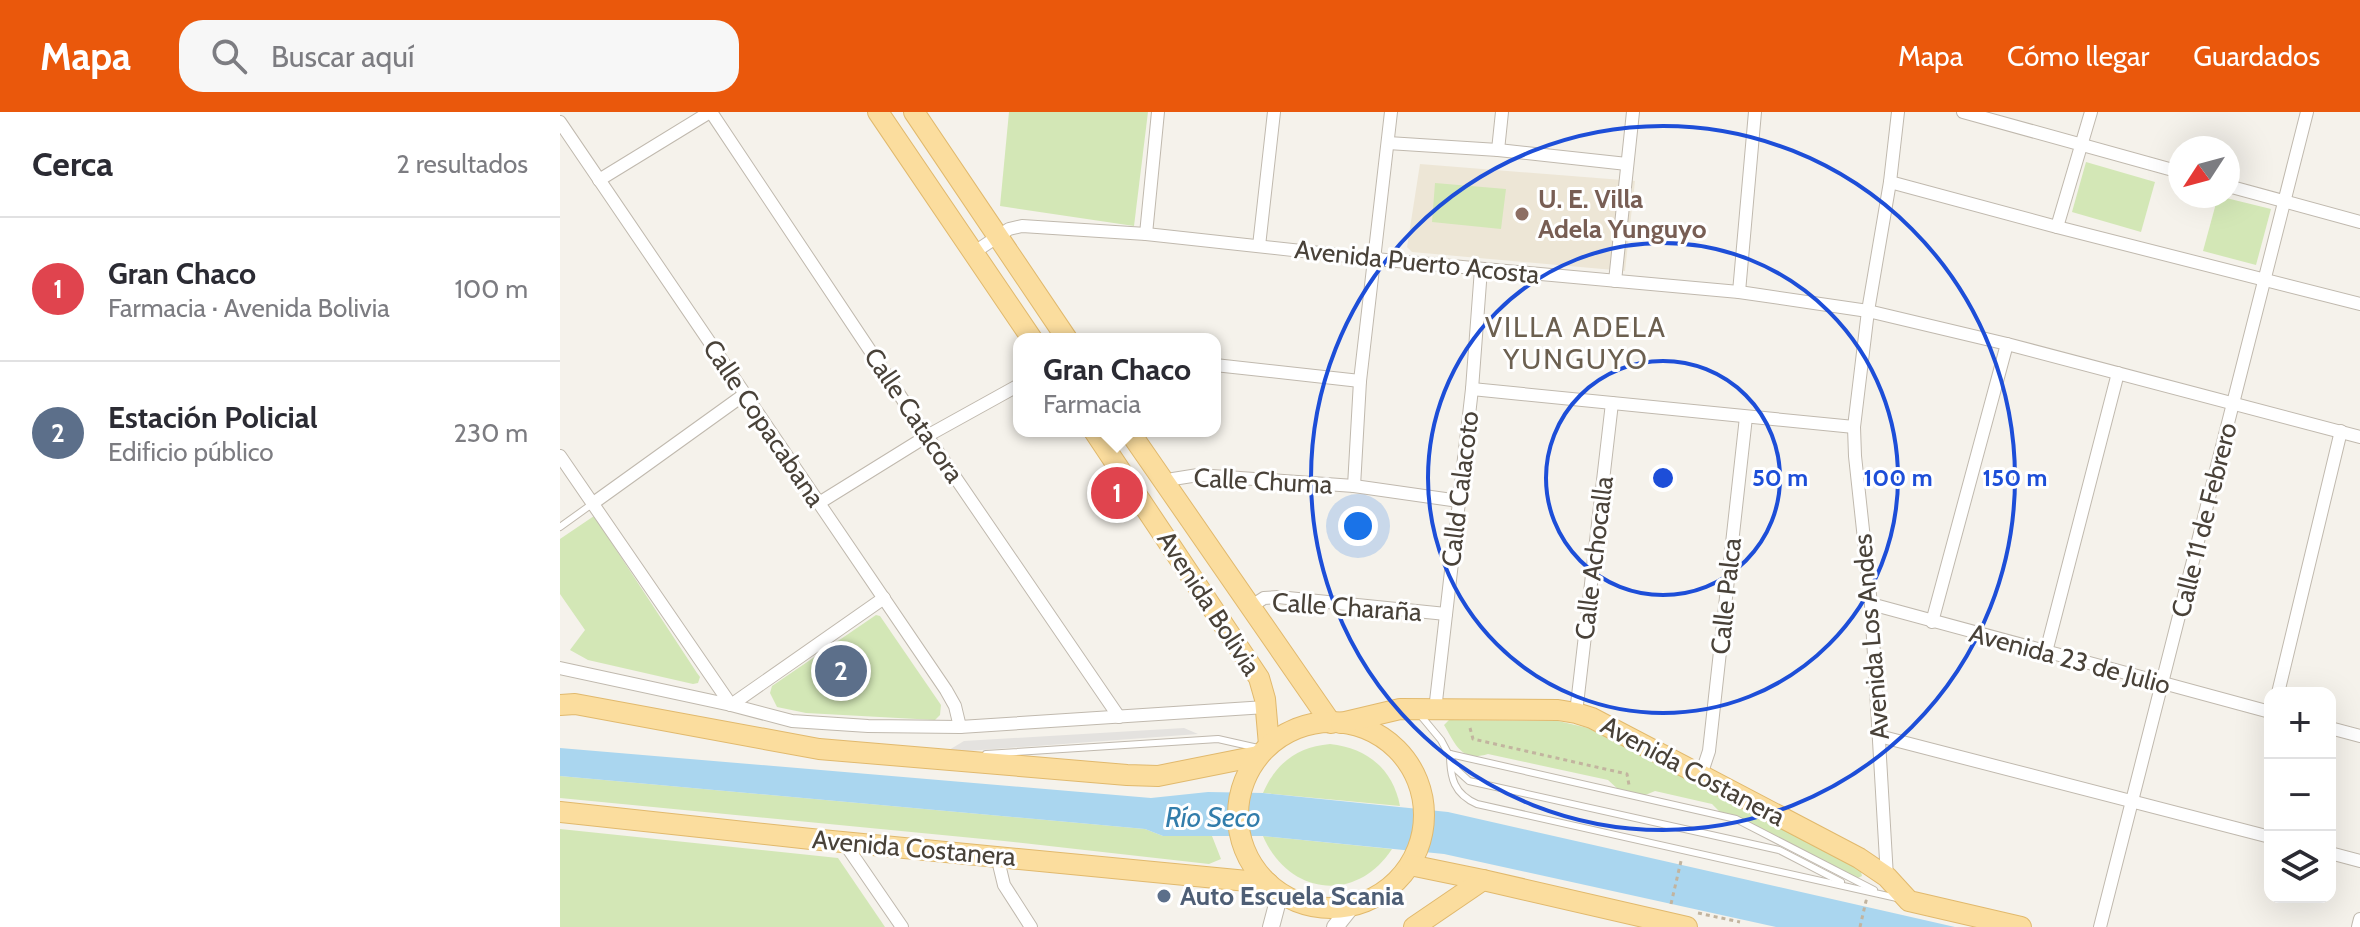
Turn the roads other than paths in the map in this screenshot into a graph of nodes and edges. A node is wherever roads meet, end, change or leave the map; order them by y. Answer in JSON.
{"nodes":[{"id":1,"x":710,"y":112,"type":"edge"},
{"id":2,"x":878,"y":112,"type":"edge"},
{"id":3,"x":914,"y":112,"type":"edge"},
{"id":4,"x":1158,"y":112,"type":"edge"},
{"id":5,"x":1274,"y":112,"type":"edge"},
{"id":6,"x":1391,"y":112,"type":"edge"},
{"id":7,"x":1502,"y":112,"type":"edge"},
{"id":8,"x":1633,"y":112,"type":"edge"},
{"id":9,"x":1755,"y":112,"type":"edge"},
{"id":10,"x":1898,"y":112,"type":"edge"},
{"id":11,"x":1963,"y":112,"type":"edge"},
{"id":12,"x":2091,"y":112,"type":"edge"},
{"id":13,"x":2307,"y":112,"type":"edge"},
{"id":14,"x":560,"y":122,"type":"edge"},
{"id":15,"x":1388,"y":143,"type":"junction"},
{"id":16,"x":2081,"y":145,"type":"junction"},
{"id":17,"x":1498,"y":150,"type":"junction"},
{"id":18,"x":1627,"y":164,"type":"junction"},
{"id":19,"x":2168,"y":169,"type":"edge"},
{"id":20,"x":599,"y":180,"type":"junction"},
{"id":21,"x":1890,"y":182,"type":"junction"},
{"id":22,"x":2240,"y":189,"type":"edge"},
{"id":23,"x":2284,"y":201,"type":"junction"},
{"id":24,"x":2360,"y":222,"type":"edge"},
{"id":25,"x":2057,"y":227,"type":"junction"},
{"id":26,"x":1146,"y":234,"type":"junction"},
{"id":27,"x":997,"y":235,"type":"junction"},
{"id":28,"x":1259,"y":246,"type":"junction"},
{"id":29,"x":973,"y":253,"type":"junction"},
{"id":30,"x":1375,"y":259,"type":"junction"},
{"id":31,"x":1481,"y":269,"type":"junction"},
{"id":32,"x":2265,"y":279,"type":"junction"},
{"id":33,"x":1615,"y":281,"type":"junction"},
{"id":34,"x":1739,"y":292,"type":"junction"},
{"id":35,"x":2360,"y":304,"type":"edge"},
{"id":36,"x":1868,"y":311,"type":"junction"},
{"id":37,"x":1028,"y":333,"type":"edge"},
{"id":38,"x":1063,"y":333,"type":"edge"},
{"id":39,"x":2007,"y":344,"type":"junction"},
{"id":40,"x":1221,"y":366,"type":"edge"},
{"id":41,"x":2118,"y":373,"type":"junction"},
{"id":42,"x":1360,"y":381,"type":"junction"},
{"id":43,"x":1013,"y":388,"type":"edge"},
{"id":44,"x":1472,"y":389,"type":"junction"},
{"id":45,"x":745,"y":394,"type":"junction"},
{"id":46,"x":2234,"y":402,"type":"junction"},
{"id":47,"x":1612,"y":403,"type":"junction"},
{"id":48,"x":1746,"y":417,"type":"junction"},
{"id":49,"x":1854,"y":427,"type":"junction"},
{"id":50,"x":2341,"y":431,"type":"junction"},
{"id":51,"x":927,"y":436,"type":"junction"},
{"id":52,"x":1098,"y":437,"type":"edge"},
{"id":53,"x":1133,"y":437,"type":"edge"},
{"id":54,"x":2360,"y":437,"type":"edge"},
{"id":55,"x":560,"y":456,"type":"edge"},
{"id":56,"x":1165,"y":484,"type":"junction"},
{"id":57,"x":1354,"y":486,"type":"junction"},
{"id":58,"x":1459,"y":501,"type":"junction"},
{"id":59,"x":819,"y":503,"type":"junction"},
{"id":60,"x":592,"y":504,"type":"junction"},
{"id":61,"x":560,"y":527,"type":"edge"},
{"id":62,"x":884,"y":598,"type":"junction"},
{"id":63,"x":1871,"y":604,"type":"junction"},
{"id":64,"x":1250,"y":607,"type":"junction"},
{"id":65,"x":1446,"y":614,"type":"junction"},
{"id":66,"x":1932,"y":622,"type":"junction"},
{"id":67,"x":2046,"y":652,"type":"junction"},
{"id":68,"x":560,"y":668,"type":"edge"},
{"id":69,"x":2163,"y":684,"type":"junction"},
{"id":70,"x":2279,"y":687,"type":"edge"},
{"id":71,"x":560,"y":705,"type":"edge"},
{"id":72,"x":731,"y":705,"type":"junction"},
{"id":73,"x":1266,"y":707,"type":"junction"},
{"id":74,"x":1412,"y":709,"type":"junction"},
{"id":75,"x":1435,"y":710,"type":"junction"},
{"id":76,"x":2264,"y":710,"type":"edge"},
{"id":77,"x":1576,"y":713,"type":"junction"},
{"id":78,"x":1119,"y":717,"type":"junction"},
{"id":79,"x":1336,"y":723,"type":"junction"},
{"id":80,"x":960,"y":727,"type":"junction"},
{"id":81,"x":2336,"y":730,"type":"edge"},
{"id":82,"x":1879,"y":736,"type":"junction"},
{"id":83,"x":2360,"y":736,"type":"edge"},
{"id":84,"x":1450,"y":754,"type":"junction"},
{"id":85,"x":1261,"y":755,"type":"junction"},
{"id":86,"x":927,"y":758,"type":"junction"},
{"id":87,"x":1701,"y":775,"type":"junction"},
{"id":88,"x":2134,"y":801,"type":"junction"},
{"id":89,"x":560,"y":812,"type":"edge"},
{"id":90,"x":2264,"y":835,"type":"edge"},
{"id":91,"x":843,"y":841,"type":"junction"},
{"id":92,"x":2336,"y":855,"type":"edge"},
{"id":93,"x":997,"y":856,"type":"junction"},
{"id":94,"x":1413,"y":858,"type":"junction"},
{"id":95,"x":2360,"y":861,"type":"edge"},
{"id":96,"x":1483,"y":880,"type":"junction"},
{"id":97,"x":1268,"y":883,"type":"junction"},
{"id":98,"x":1885,"y":886,"type":"junction"},
{"id":99,"x":1851,"y":887,"type":"junction"},
{"id":100,"x":1351,"y":907,"type":"junction"},
{"id":101,"x":2360,"y":919,"type":"edge"},
{"id":102,"x":1639,"y":922,"type":"edge"},
{"id":103,"x":1687,"y":923,"type":"edge"},
{"id":104,"x":902,"y":927,"type":"edge"},
{"id":105,"x":1031,"y":927,"type":"edge"},
{"id":106,"x":1271,"y":927,"type":"edge"},
{"id":107,"x":1335,"y":927,"type":"edge"},
{"id":108,"x":1414,"y":927,"type":"edge"},
{"id":109,"x":2021,"y":927,"type":"edge"},
{"id":110,"x":2100,"y":927,"type":"edge"},
{"id":111,"x":2358,"y":927,"type":"edge"}],
"edges":[{"from":1,"to":20,"type":"street"},
{"from":1,"to":51,"type":"street","name":"Calle Catacora"},
{"from":2,"to":29,"type":"main road"},
{"from":3,"to":27,"type":"main road"},
{"from":4,"to":26,"type":"street"},
{"from":5,"to":28,"type":"street"},
{"from":6,"to":15,"type":"street"},
{"from":7,"to":17,"type":"street"},
{"from":8,"to":18,"type":"street"},
{"from":9,"to":34,"type":"street"},
{"from":10,"to":21,"type":"street","name":"Avenida Los Andes"},
{"from":11,"to":16,"type":"street"},
{"from":12,"to":16,"type":"street"},
{"from":13,"to":23,"type":"street","name":"Calle 11 de Febrero"},
{"from":14,"to":20,"type":"street","name":"Calle Copacabana"},
{"from":15,"to":17,"type":"street"},
{"from":15,"to":30,"type":"street"},
{"from":16,"to":19,"type":"street"},
{"from":16,"to":25,"type":"street"},
{"from":17,"to":18,"type":"street"},
{"from":18,"to":33,"type":"street"},
{"from":20,"to":45,"type":"street","name":"Calle Copacabana"},
{"from":21,"to":25,"type":"street"},
{"from":21,"to":36,"type":"street","name":"Avenida Los Andes"},
{"from":22,"to":23,"type":"street"},
{"from":23,"to":24,"type":"street"},
{"from":23,"to":32,"type":"street","name":"Calle 11 de Febrero"},
{"from":25,"to":32,"type":"street"},
{"from":26,"to":27,"type":"street","name":"Avenida Puerto Acosta"},
{"from":26,"to":28,"type":"street","name":"Avenida Puerto Acosta"},
{"from":27,"to":29,"type":"street","name":"Avenida Puerto Acosta"},
{"from":27,"to":38,"type":"main road"},
{"from":28,"to":30,"type":"street","name":"Avenida Puerto Acosta"},
{"from":29,"to":37,"type":"main road"},
{"from":30,"to":31,"type":"street","name":"Avenida Puerto Acosta"},
{"from":30,"to":42,"type":"street"},
{"from":31,"to":33,"type":"street","name":"Avenida Puerto Acosta"},
{"from":31,"to":44,"type":"street","name":"Calld Calacoto"},
{"from":32,"to":35,"type":"street"},
{"from":32,"to":46,"type":"street","name":"Calle 11 de Febrero"},
{"from":33,"to":34,"type":"street","name":"Avenida Puerto Acosta"},
{"from":34,"to":36,"type":"street","name":"Avenida Puerto Acosta"},
{"from":36,"to":39,"type":"street","name":"Avenida Puerto Acosta"},
{"from":36,"to":49,"type":"street","name":"Avenida Los Andes"},
{"from":39,"to":41,"type":"street","name":"Avenida Puerto Acosta"},
{"from":39,"to":66,"type":"street"},
{"from":40,"to":42,"type":"street"},
{"from":41,"to":46,"type":"street","name":"Avenida Puerto Acosta"},
{"from":41,"to":67,"type":"street"},
{"from":42,"to":57,"type":"street"},
{"from":43,"to":51,"type":"street"},
{"from":44,"to":47,"type":"street"},
{"from":44,"to":58,"type":"street","name":"Calld Calacoto"},
{"from":45,"to":59,"type":"street","name":"Calle Copacabana"},
{"from":45,"to":60,"type":"street"},
{"from":46,"to":50,"type":"street","name":"Avenida Puerto Acosta"},
{"from":46,"to":69,"type":"street","name":"Calle 11 de Febrero"},
{"from":47,"to":48,"type":"street"},
{"from":47,"to":77,"type":"street","name":"Calle Achocalla"},
{"from":48,"to":49,"type":"street"},
{"from":48,"to":87,"type":"street","name":"Calle Palca"},
{"from":49,"to":63,"type":"street","name":"Avenida Los Andes"},
{"from":50,"to":54,"type":"street","name":"Avenida Puerto Acosta"},
{"from":50,"to":70,"type":"street"},
{"from":51,"to":59,"type":"street"},
{"from":51,"to":78,"type":"street","name":"Calle Catacora"},
{"from":52,"to":73,"type":"main road","name":"Avenida Bolivia"},
{"from":53,"to":56,"type":"main road","name":"Avenida Bolivia"},
{"from":55,"to":60,"type":"street"},
{"from":56,"to":57,"type":"street","name":"Calle Chuma"},
{"from":56,"to":64,"type":"main road","name":"Avenida Bolivia"},
{"from":57,"to":58,"type":"street","name":"Calle Chuma"},
{"from":58,"to":65,"type":"street","name":"Calld Calacoto"},
{"from":59,"to":62,"type":"street","name":"Calle Copacabana"},
{"from":60,"to":61,"type":"lane"},
{"from":60,"to":72,"type":"street"},
{"from":62,"to":72,"type":"street"},
{"from":62,"to":80,"type":"street","name":"Calle Copacabana"},
{"from":63,"to":66,"type":"street","name":"Avenida 23 de Julio"},
{"from":63,"to":82,"type":"street","name":"Avenida Los Andes"},
{"from":64,"to":65,"type":"street","name":"Calle Charaña"},
{"from":64,"to":79,"type":"main road","name":"Avenida Bolivia"},
{"from":65,"to":75,"type":"street","name":"Calld Calacoto"},
{"from":66,"to":67,"type":"street","name":"Avenida 23 de Julio"},
{"from":67,"to":69,"type":"street","name":"Avenida 23 de Julio"},
{"from":68,"to":72,"type":"street"},
{"from":69,"to":76,"type":"street","name":"Avenida 23 de Julio"},
{"from":69,"to":88,"type":"street","name":"Calle 11 de Febrero"},
{"from":71,"to":86,"type":"main road"},
{"from":72,"to":80,"type":"street"},
{"from":73,"to":78,"type":"street"},
{"from":73,"to":85,"type":"main road","name":"Avenida Bolivia"},
{"from":74,"to":75,"type":"main road","name":"Avenida Costanera"},
{"from":74,"to":79,"type":"main road","name":"Avenida Costanera"},
{"from":74,"to":84,"type":"lane"},
{"from":75,"to":77,"type":"main road","name":"Avenida Costanera"},
{"from":77,"to":87,"type":"main road","name":"Avenida Costanera"},
{"from":78,"to":80,"type":"street"},
{"from":79,"to":85,"type":"main road"},
{"from":79,"to":94,"type":"main road"},
{"from":81,"to":83,"type":"street"},
{"from":82,"to":88,"type":"street"},
{"from":82,"to":98,"type":"street","name":"Avenida Los Andes"},
{"from":84,"to":98,"type":"lane"},
{"from":84,"to":99,"type":"lane"},
{"from":84,"to":99,"type":"lane"},
{"from":85,"to":86,"type":"main road"},
{"from":85,"to":86,"type":"lane"},
{"from":85,"to":97,"type":"main road"},
{"from":87,"to":98,"type":"main road","name":"Avenida Costanera"},
{"from":88,"to":90,"type":"street"},
{"from":88,"to":110,"type":"street","name":"Calle 11 de Febrero"},
{"from":89,"to":91,"type":"main road","name":"Avenida Costanera"},
{"from":91,"to":93,"type":"main road","name":"Avenida Costanera"},
{"from":91,"to":104,"type":"street"},
{"from":92,"to":95,"type":"street"},
{"from":93,"to":97,"type":"main road","name":"Avenida Costanera"},
{"from":93,"to":105,"type":"street"},
{"from":94,"to":96,"type":"main road"},
{"from":94,"to":100,"type":"main road"},
{"from":96,"to":102,"type":"main road"},
{"from":96,"to":108,"type":"main road"},
{"from":97,"to":100,"type":"main road"},
{"from":97,"to":106,"type":"street"},
{"from":98,"to":99,"type":"lane"},
{"from":98,"to":109,"type":"main road","name":"Avenida Costanera"},
{"from":100,"to":107,"type":"street"},
{"from":101,"to":111,"type":"street"},
{"from":102,"to":103,"type":"main road"}]}
